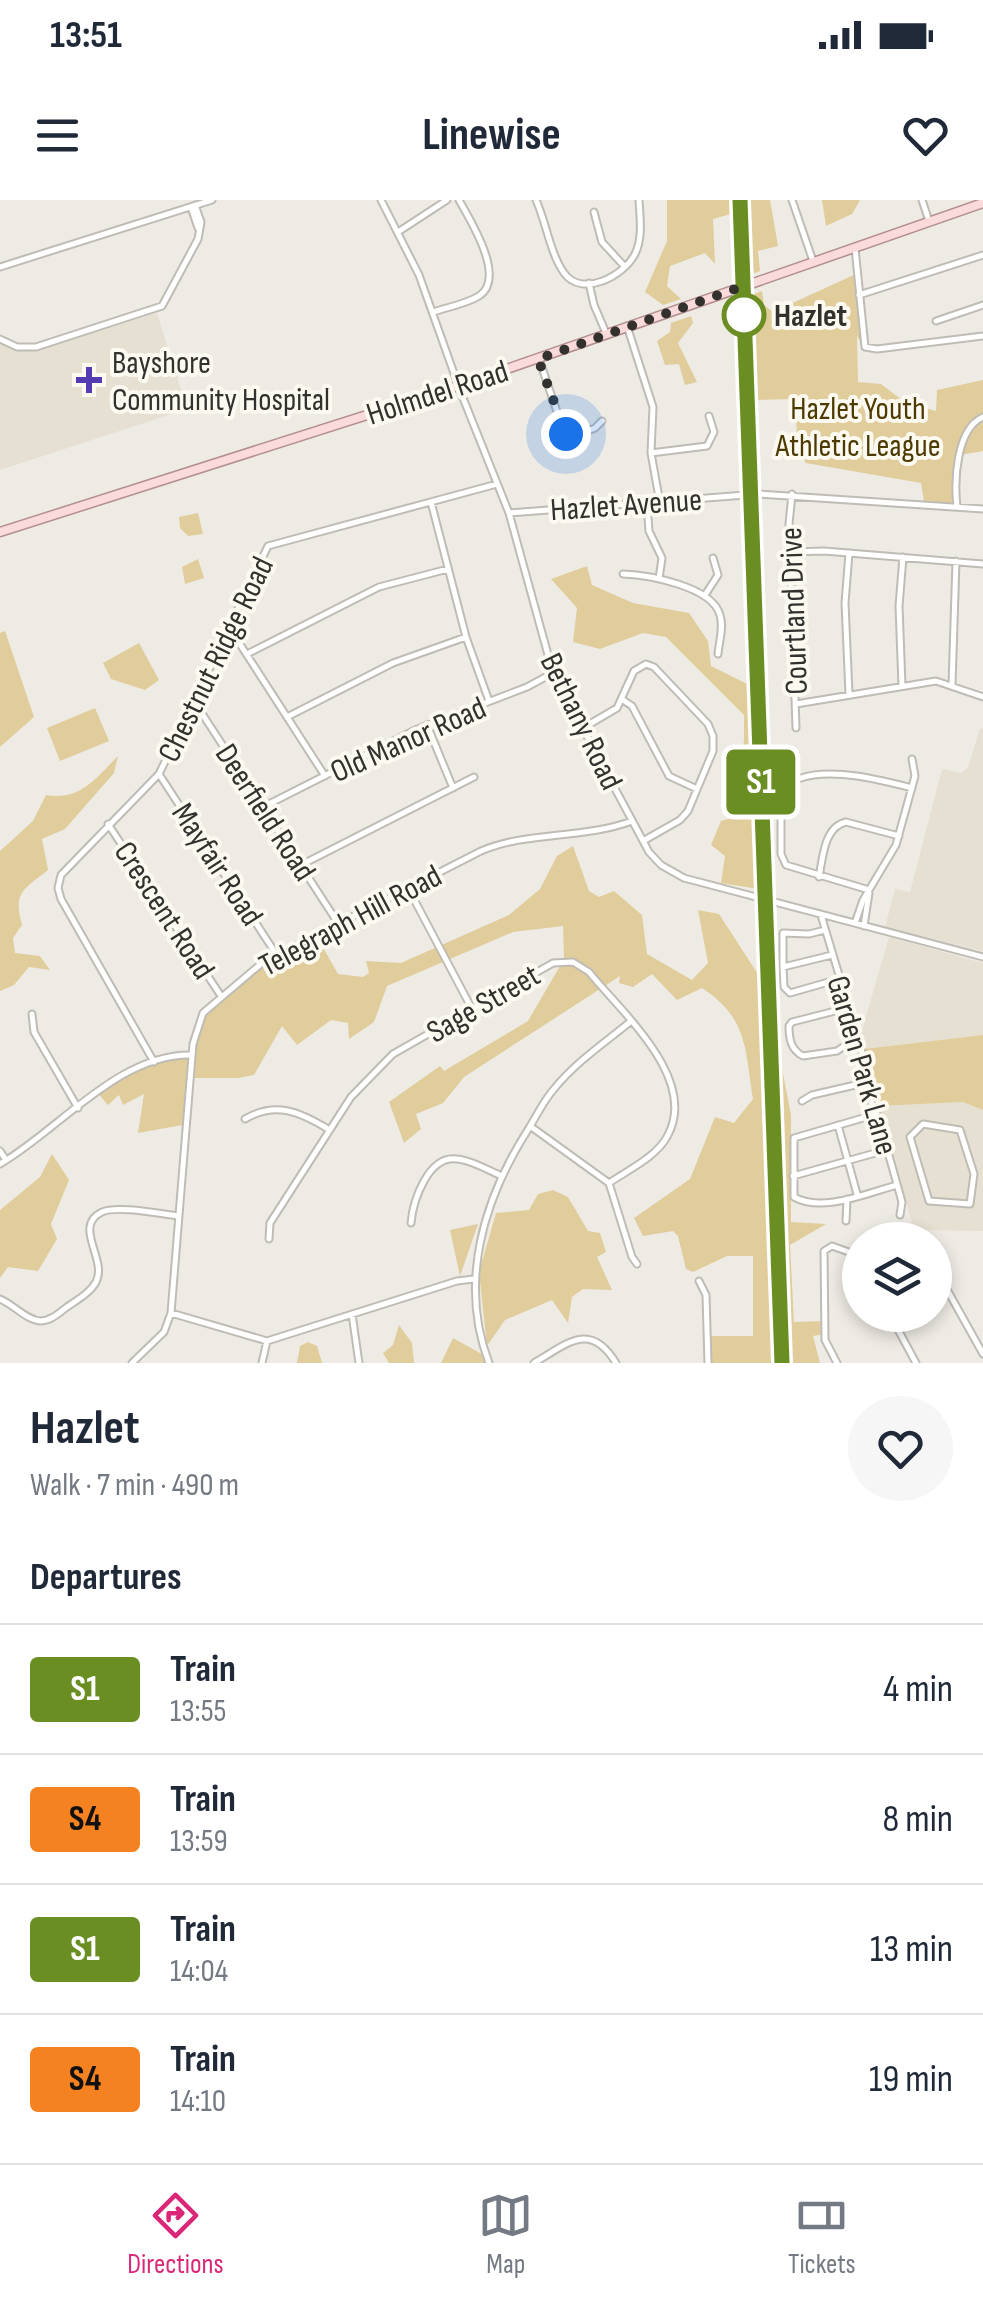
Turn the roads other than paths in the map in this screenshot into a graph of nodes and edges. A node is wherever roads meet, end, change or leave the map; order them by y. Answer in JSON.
{"nodes":[{"id":1,"x":212,"y":200,"type":"edge"},
{"id":2,"x":381,"y":200,"type":"edge"},
{"id":3,"x":447,"y":200,"type":"edge"},
{"id":4,"x":459,"y":200,"type":"edge"},
{"id":5,"x":536,"y":200,"type":"edge"},
{"id":6,"x":639,"y":200,"type":"edge"},
{"id":7,"x":792,"y":200,"type":"edge"},
{"id":8,"x":922,"y":200,"type":"edge"},
{"id":9,"x":982,"y":202,"type":"edge"},
{"id":10,"x":193,"y":206,"type":"junction"},
{"id":11,"x":594,"y":212,"type":"dead end"},
{"id":12,"x":929,"y":221,"type":"junction"},
{"id":13,"x":398,"y":232,"type":"junction"},
{"id":14,"x":855,"y":248,"type":"junction"},
{"id":15,"x":983,"y":254,"type":"edge"},
{"id":16,"x":813,"y":261,"type":"junction"},
{"id":17,"x":625,"y":266,"type":"junction"},
{"id":18,"x":0,"y":268,"type":"edge"},
{"id":19,"x":590,"y":283,"type":"junction"},
{"id":20,"x":859,"y":295,"type":"junction"},
{"id":21,"x":983,"y":304,"type":"edge"},
{"id":22,"x":433,"y":312,"type":"junction"},
{"id":23,"x":936,"y":321,"type":"dead end"},
{"id":24,"x":628,"y":326,"type":"junction"},
{"id":25,"x":606,"y":333,"type":"junction"},
{"id":26,"x":983,"y":336,"type":"edge"},
{"id":27,"x":0,"y":339,"type":"edge"},
{"id":28,"x":538,"y":359,"type":"junction"},
{"id":29,"x":458,"y":386,"type":"junction"},
{"id":30,"x":709,"y":416,"type":"dead end"},
{"id":31,"x":983,"y":417,"type":"edge"},
{"id":32,"x":602,"y":421,"type":"dead end"},
{"id":33,"x":651,"y":453,"type":"junction"},
{"id":34,"x":497,"y":484,"type":"junction"},
{"id":35,"x":792,"y":494,"type":"junction"},
{"id":36,"x":432,"y":502,"type":"junction"},
{"id":37,"x":660,"y":503,"type":"junction"},
{"id":38,"x":647,"y":504,"type":"junction"},
{"id":39,"x":957,"y":508,"type":"junction"},
{"id":40,"x":983,"y":509,"type":"edge"},
{"id":41,"x":509,"y":514,"type":"junction"},
{"id":42,"x":0,"y":532,"type":"edge"},
{"id":43,"x":790,"y":552,"type":"junction"},
{"id":44,"x":849,"y":553,"type":"junction"},
{"id":45,"x":903,"y":557,"type":"junction"},
{"id":46,"x":713,"y":558,"type":"dead end"},
{"id":47,"x":956,"y":561,"type":"junction"},
{"id":48,"x":983,"y":564,"type":"edge"},
{"id":49,"x":448,"y":569,"type":"junction"},
{"id":50,"x":622,"y":574,"type":"dead end"},
{"id":51,"x":658,"y":580,"type":"junction"},
{"id":52,"x":705,"y":596,"type":"junction"},
{"id":53,"x":227,"y":631,"type":"junction"},
{"id":54,"x":466,"y":637,"type":"junction"},
{"id":55,"x":247,"y":654,"type":"junction"},
{"id":56,"x":718,"y":654,"type":"dead end"},
{"id":57,"x":554,"y":672,"type":"junction"},
{"id":58,"x":952,"y":685,"type":"junction"},
{"id":59,"x":902,"y":686,"type":"junction"},
{"id":60,"x":849,"y":695,"type":"junction"},
{"id":61,"x":983,"y":697,"type":"edge"},
{"id":62,"x":623,"y":700,"type":"junction"},
{"id":63,"x":489,"y":701,"type":"junction"},
{"id":64,"x":191,"y":704,"type":"junction"},
{"id":65,"x":796,"y":704,"type":"junction"},
{"id":66,"x":287,"y":717,"type":"junction"},
{"id":67,"x":426,"y":724,"type":"junction"},
{"id":68,"x":583,"y":728,"type":"junction"},
{"id":69,"x":796,"y":728,"type":"dead end"},
{"id":70,"x":912,"y":759,"type":"dead end"},
{"id":71,"x":159,"y":774,"type":"junction"},
{"id":72,"x":324,"y":776,"type":"junction"},
{"id":73,"x":474,"y":777,"type":"dead end"},
{"id":74,"x":452,"y":788,"type":"junction"},
{"id":75,"x":912,"y":788,"type":"junction"},
{"id":76,"x":697,"y":790,"type":"junction"},
{"id":77,"x":263,"y":807,"type":"junction"},
{"id":78,"x":632,"y":821,"type":"junction"},
{"id":79,"x":108,"y":824,"type":"junction"},
{"id":80,"x":899,"y":836,"type":"junction"},
{"id":81,"x":643,"y":841,"type":"junction"},
{"id":82,"x":301,"y":866,"type":"junction"},
{"id":83,"x":818,"y":877,"type":"junction"},
{"id":84,"x":408,"y":888,"type":"junction"},
{"id":85,"x":869,"y":890,"type":"junction"},
{"id":86,"x":821,"y":914,"type":"junction"},
{"id":87,"x":338,"y":923,"type":"junction"},
{"id":88,"x":856,"y":923,"type":"junction"},
{"id":89,"x":864,"y":926,"type":"junction"},
{"id":90,"x":825,"y":930,"type":"junction"},
{"id":91,"x":276,"y":954,"type":"junction"},
{"id":92,"x":832,"y":955,"type":"junction"},
{"id":93,"x":983,"y":958,"type":"edge"},
{"id":94,"x":784,"y":967,"type":"junction"},
{"id":95,"x":838,"y":979,"type":"junction"},
{"id":96,"x":221,"y":996,"type":"junction"},
{"id":97,"x":472,"y":1008,"type":"junction"},
{"id":98,"x":847,"y":1008,"type":"junction"},
{"id":99,"x":32,"y":1014,"type":"dead end"},
{"id":100,"x":630,"y":1022,"type":"junction"},
{"id":101,"x":856,"y":1038,"type":"junction"},
{"id":102,"x":192,"y":1055,"type":"junction"},
{"id":103,"x":154,"y":1062,"type":"junction"},
{"id":104,"x":864,"y":1083,"type":"junction"},
{"id":105,"x":802,"y":1102,"type":"dead end"},
{"id":106,"x":78,"y":1108,"type":"junction"},
{"id":107,"x":877,"y":1114,"type":"junction"},
{"id":108,"x":246,"y":1119,"type":"dead end"},
{"id":109,"x":838,"y":1125,"type":"junction"},
{"id":110,"x":530,"y":1126,"type":"junction"},
{"id":111,"x":328,"y":1129,"type":"junction"},
{"id":112,"x":887,"y":1150,"type":"junction"},
{"id":113,"x":0,"y":1151,"type":"edge"},
{"id":114,"x":848,"y":1160,"type":"junction"},
{"id":115,"x":3,"y":1162,"type":"edge"},
{"id":116,"x":974,"y":1174,"type":"junction"},
{"id":117,"x":983,"y":1174,"type":"edge"},
{"id":118,"x":502,"y":1176,"type":"junction"},
{"id":119,"x":793,"y":1176,"type":"junction"},
{"id":120,"x":609,"y":1184,"type":"junction"},
{"id":121,"x":897,"y":1185,"type":"junction"},
{"id":122,"x":858,"y":1196,"type":"junction"},
{"id":123,"x":847,"y":1199,"type":"junction"},
{"id":124,"x":179,"y":1216,"type":"junction"},
{"id":125,"x":900,"y":1216,"type":"dead end"},
{"id":126,"x":846,"y":1220,"type":"dead end"},
{"id":127,"x":411,"y":1223,"type":"dead end"},
{"id":128,"x":269,"y":1238,"type":"dead end"},
{"id":129,"x":842,"y":1251,"type":"edge"},
{"id":130,"x":637,"y":1264,"type":"dead end"},
{"id":131,"x":474,"y":1279,"type":"junction"},
{"id":132,"x":699,"y":1281,"type":"dead end"},
{"id":133,"x":952,"y":1298,"type":"edge"},
{"id":134,"x":0,"y":1299,"type":"edge"},
{"id":135,"x":171,"y":1313,"type":"junction"},
{"id":136,"x":352,"y":1314,"type":"junction"},
{"id":137,"x":899,"y":1332,"type":"edge"},
{"id":138,"x":267,"y":1341,"type":"junction"},
{"id":139,"x":983,"y":1354,"type":"edge"},
{"id":140,"x":132,"y":1363,"type":"edge"},
{"id":141,"x":262,"y":1363,"type":"edge"},
{"id":142,"x":360,"y":1363,"type":"edge"},
{"id":143,"x":489,"y":1363,"type":"edge"},
{"id":144,"x":534,"y":1363,"type":"edge"},
{"id":145,"x":616,"y":1363,"type":"edge"},
{"id":146,"x":708,"y":1363,"type":"edge"},
{"id":147,"x":838,"y":1363,"type":"edge"},
{"id":148,"x":916,"y":1363,"type":"edge"}],
"edges":[{"from":1,"to":10,"type":"street"},
{"from":2,"to":13,"type":"street","name":"Bethany Road"},
{"from":3,"to":13,"type":"street"},
{"from":4,"to":22,"type":"street"},
{"from":5,"to":19,"type":"street"},
{"from":6,"to":17,"type":"street"},
{"from":7,"to":16,"type":"street"},
{"from":8,"to":12,"type":"street"},
{"from":9,"to":12,"type":"main road","name":"Holmdel Road"},
{"from":10,"to":18,"type":"street"},
{"from":10,"to":27,"type":"street"},
{"from":11,"to":17,"type":"street"},
{"from":12,"to":14,"type":"main road","name":"Holmdel Road"},
{"from":13,"to":22,"type":"street","name":"Bethany Road"},
{"from":14,"to":16,"type":"main road","name":"Holmdel Road"},
{"from":14,"to":20,"type":"street"},
{"from":15,"to":20,"type":"street"},
{"from":16,"to":24,"type":"main road","name":"Holmdel Road"},
{"from":17,"to":19,"type":"street"},
{"from":19,"to":25,"type":"street"},
{"from":20,"to":26,"type":"street"},
{"from":21,"to":23,"type":"street"},
{"from":22,"to":29,"type":"street","name":"Bethany Road"},
{"from":24,"to":25,"type":"main road","name":"Holmdel Road"},
{"from":24,"to":33,"type":"street"},
{"from":25,"to":28,"type":"main road","name":"Holmdel Road"},
{"from":28,"to":29,"type":"main road","name":"Holmdel Road"},
{"from":28,"to":32,"type":"street"},
{"from":29,"to":34,"type":"street","name":"Bethany Road"},
{"from":29,"to":42,"type":"main road","name":"Holmdel Road"},
{"from":30,"to":33,"type":"street"},
{"from":31,"to":39,"type":"street"},
{"from":33,"to":37,"type":"street"},
{"from":34,"to":36,"type":"street","name":"Chestnut Ridge Road"},
{"from":34,"to":41,"type":"street","name":"Bethany Road"},
{"from":35,"to":37,"type":"street","name":"Hazlet Avenue"},
{"from":35,"to":39,"type":"street","name":"Hazlet Avenue"},
{"from":35,"to":43,"type":"street","name":"Courtland Drive"},
{"from":36,"to":49,"type":"street"},
{"from":36,"to":53,"type":"street","name":"Chestnut Ridge Road"},
{"from":37,"to":38,"type":"street","name":"Hazlet Avenue"},
{"from":38,"to":41,"type":"street","name":"Hazlet Avenue"},
{"from":38,"to":51,"type":"street"},
{"from":39,"to":40,"type":"street","name":"Hazlet Avenue"},
{"from":41,"to":57,"type":"street","name":"Bethany Road"},
{"from":43,"to":44,"type":"street"},
{"from":43,"to":65,"type":"street","name":"Courtland Drive"},
{"from":44,"to":45,"type":"street"},
{"from":44,"to":60,"type":"street"},
{"from":45,"to":47,"type":"street"},
{"from":45,"to":59,"type":"street"},
{"from":46,"to":52,"type":"street"},
{"from":47,"to":48,"type":"street"},
{"from":47,"to":58,"type":"street"},
{"from":49,"to":54,"type":"street"},
{"from":49,"to":55,"type":"street"},
{"from":50,"to":51,"type":"street"},
{"from":51,"to":52,"type":"street"},
{"from":52,"to":56,"type":"street"},
{"from":53,"to":55,"type":"street"},
{"from":53,"to":64,"type":"street","name":"Chestnut Ridge Road"},
{"from":54,"to":63,"type":"street"},
{"from":54,"to":66,"type":"street"},
{"from":55,"to":66,"type":"street"},
{"from":57,"to":63,"type":"street","name":"Old Manor Road"},
{"from":57,"to":68,"type":"street","name":"Bethany Road"},
{"from":58,"to":59,"type":"street"},
{"from":58,"to":61,"type":"street"},
{"from":59,"to":60,"type":"street"},
{"from":60,"to":65,"type":"street"},
{"from":62,"to":68,"type":"street"},
{"from":62,"to":76,"type":"street"},
{"from":62,"to":76,"type":"street"},
{"from":63,"to":67,"type":"street","name":"Old Manor Road"},
{"from":64,"to":71,"type":"street","name":"Chestnut Ridge Road"},
{"from":64,"to":77,"type":"street","name":"Deerfield Road"},
{"from":65,"to":69,"type":"street","name":"Courtland Drive"},
{"from":66,"to":72,"type":"street"},
{"from":67,"to":72,"type":"street","name":"Old Manor Road"},
{"from":67,"to":74,"type":"street"},
{"from":68,"to":78,"type":"street","name":"Bethany Road"},
{"from":70,"to":75,"type":"street"},
{"from":71,"to":79,"type":"street","name":"Chestnut Ridge Road"},
{"from":71,"to":91,"type":"street","name":"Mayfair Road"},
{"from":72,"to":77,"type":"street","name":"Old Manor Road"},
{"from":73,"to":74,"type":"street"},
{"from":74,"to":82,"type":"street"},
{"from":75,"to":80,"type":"street"},
{"from":75,"to":83,"type":"street"},
{"from":76,"to":81,"type":"street"},
{"from":77,"to":82,"type":"street","name":"Deerfield Road"},
{"from":78,"to":81,"type":"street","name":"Bethany Road"},
{"from":78,"to":84,"type":"street","name":"Telegraph Hill Road"},
{"from":79,"to":96,"type":"street","name":"Crescent Road"},
{"from":79,"to":103,"type":"street","name":"Chestnut Ridge Road"},
{"from":80,"to":83,"type":"street"},
{"from":80,"to":85,"type":"street"},
{"from":81,"to":86,"type":"street","name":"Bethany Road"},
{"from":82,"to":87,"type":"street","name":"Deerfield Road"},
{"from":83,"to":85,"type":"street"},
{"from":84,"to":87,"type":"street","name":"Telegraph Hill Road"},
{"from":84,"to":97,"type":"street"},
{"from":85,"to":88,"type":"street"},
{"from":85,"to":89,"type":"street"},
{"from":86,"to":88,"type":"street","name":"Bethany Road"},
{"from":86,"to":90,"type":"street","name":"Garden Park Lane"},
{"from":87,"to":91,"type":"street","name":"Telegraph Hill Road"},
{"from":88,"to":89,"type":"street","name":"Bethany Road"},
{"from":89,"to":93,"type":"street","name":"Bethany Road"},
{"from":90,"to":92,"type":"street","name":"Garden Park Lane"},
{"from":90,"to":94,"type":"street"},
{"from":91,"to":96,"type":"street","name":"Telegraph Hill Road"},
{"from":92,"to":94,"type":"street"},
{"from":92,"to":95,"type":"street","name":"Garden Park Lane"},
{"from":94,"to":95,"type":"street"},
{"from":95,"to":98,"type":"street","name":"Garden Park Lane"},
{"from":96,"to":102,"type":"street","name":"Telegraph Hill Road"},
{"from":97,"to":100,"type":"street","name":"Sage Street"},
{"from":97,"to":111,"type":"street","name":"Sage Street"},
{"from":98,"to":101,"type":"street","name":"Garden Park Lane"},
{"from":98,"to":101,"type":"street"},
{"from":99,"to":106,"type":"street"},
{"from":100,"to":110,"type":"street"},
{"from":100,"to":120,"type":"street","name":"Sage Street"},
{"from":101,"to":104,"type":"street","name":"Garden Park Lane"},
{"from":102,"to":103,"type":"street"},
{"from":102,"to":124,"type":"street","name":"Telegraph Hill Road"},
{"from":103,"to":106,"type":"street"},
{"from":104,"to":105,"type":"street"},
{"from":104,"to":107,"type":"street","name":"Garden Park Lane"},
{"from":106,"to":115,"type":"street"},
{"from":107,"to":109,"type":"street"},
{"from":107,"to":112,"type":"street","name":"Garden Park Lane"},
{"from":108,"to":111,"type":"street"},
{"from":109,"to":114,"type":"street"},
{"from":109,"to":119,"type":"street"},
{"from":110,"to":118,"type":"street"},
{"from":110,"to":120,"type":"street"},
{"from":111,"to":128,"type":"street","name":"Sage Street"},
{"from":112,"to":114,"type":"street"},
{"from":112,"to":121,"type":"street","name":"Garden Park Lane"},
{"from":113,"to":115,"type":"street"},
{"from":114,"to":119,"type":"street"},
{"from":114,"to":122,"type":"street"},
{"from":116,"to":116,"type":"street"},
{"from":116,"to":117,"type":"street"},
{"from":118,"to":127,"type":"street"},
{"from":118,"to":131,"type":"street"},
{"from":119,"to":123,"type":"street"},
{"from":120,"to":130,"type":"street"},
{"from":121,"to":122,"type":"street"},
{"from":121,"to":125,"type":"street","name":"Garden Park Lane"},
{"from":122,"to":123,"type":"street"},
{"from":123,"to":126,"type":"street"},
{"from":124,"to":134,"type":"street"},
{"from":124,"to":135,"type":"street","name":"Telegraph Hill Road"},
{"from":129,"to":147,"type":"street"},
{"from":131,"to":136,"type":"street"},
{"from":131,"to":143,"type":"street"},
{"from":132,"to":146,"type":"street"},
{"from":133,"to":139,"type":"street"},
{"from":135,"to":138,"type":"street"},
{"from":135,"to":140,"type":"street"},
{"from":136,"to":138,"type":"street"},
{"from":136,"to":142,"type":"street"},
{"from":137,"to":148,"type":"street"},
{"from":138,"to":141,"type":"street"},
{"from":144,"to":145,"type":"street"}]}
